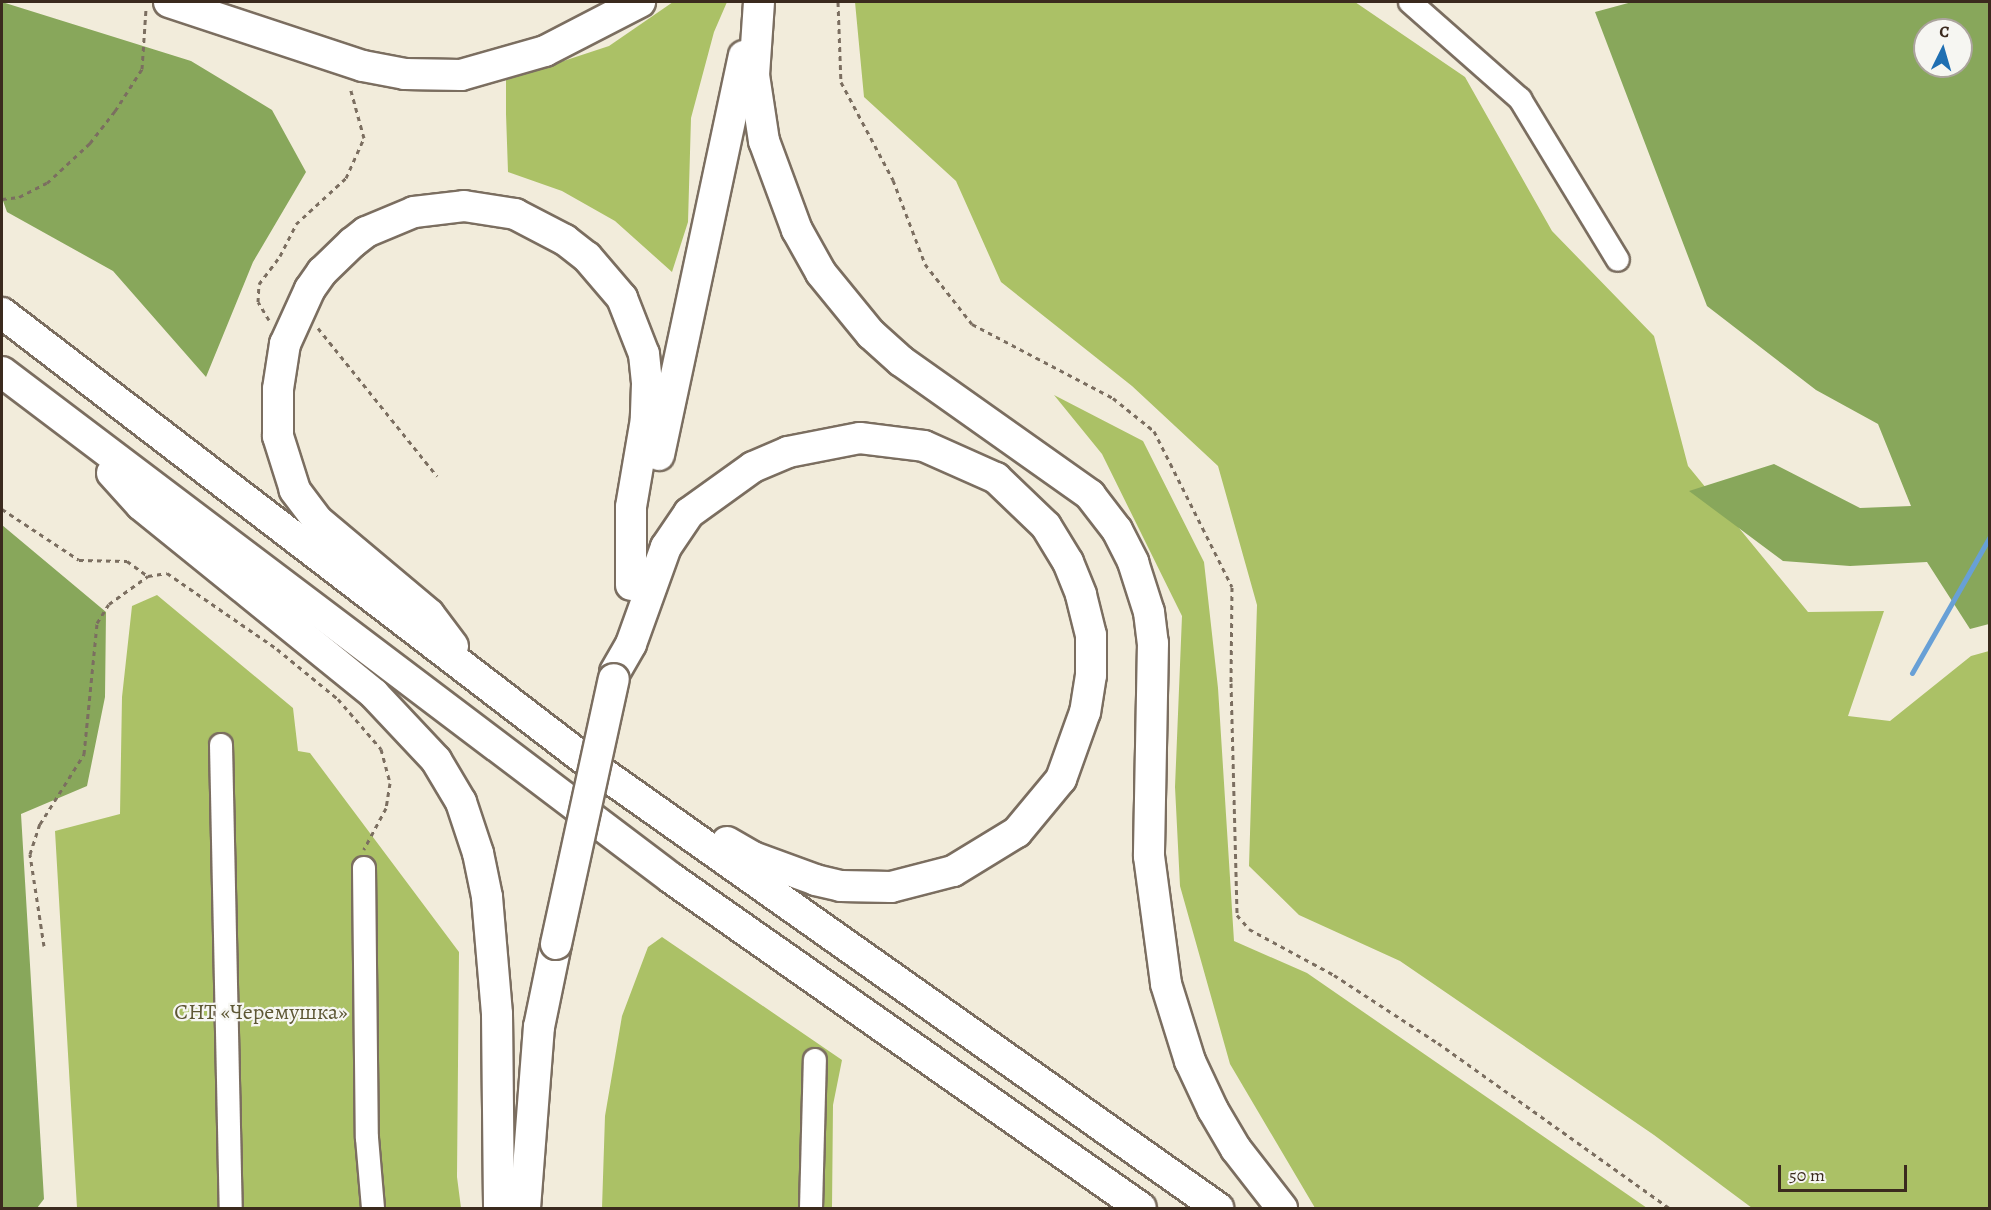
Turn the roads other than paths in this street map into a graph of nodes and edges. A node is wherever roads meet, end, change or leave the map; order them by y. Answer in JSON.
{"nodes":[{"id":1,"x":169,"y":2,"type":"edge"},
{"id":2,"x":640,"y":2,"type":"edge"},
{"id":3,"x":757,"y":2,"type":"edge"},
{"id":4,"x":1410,"y":2,"type":"edge"},
{"id":5,"x":1618,"y":260,"type":"dead end"},
{"id":6,"x":2,"y":313,"type":"edge"},
{"id":7,"x":2,"y":372,"type":"edge"},
{"id":8,"x":64,"y":419,"type":"junction"},
{"id":9,"x":631,"y":585,"type":"junction"},
{"id":10,"x":614,"y":675,"type":"junction"},
{"id":11,"x":477,"y":677,"type":"junction"},
{"id":12,"x":221,"y":745,"type":"dead end"},
{"id":13,"x":597,"y":769,"type":"junction"},
{"id":14,"x":364,"y":868,"type":"road end"},
{"id":15,"x":878,"y":1025,"type":"junction"},
{"id":16,"x":815,"y":1060,"type":"dead end"},
{"id":17,"x":231,"y":1209,"type":"edge"},
{"id":18,"x":373,"y":1209,"type":"edge"},
{"id":19,"x":499,"y":1209,"type":"edge"},
{"id":20,"x":525,"y":1209,"type":"edge"},
{"id":21,"x":811,"y":1209,"type":"edge"},
{"id":22,"x":1107,"y":1209,"type":"edge"},
{"id":23,"x":1141,"y":1209,"type":"edge"},
{"id":24,"x":1218,"y":1209,"type":"edge"},
{"id":25,"x":1282,"y":1209,"type":"edge"}],
"edges":[{"from":1,"to":2,"type":"main road"},
{"from":3,"to":9,"type":"main road"},
{"from":3,"to":25,"type":"main road"},
{"from":4,"to":5,"type":"lane"},
{"from":6,"to":11,"type":"main road"},
{"from":7,"to":8,"type":"main road"},
{"from":8,"to":15,"type":"main road"},
{"from":8,"to":19,"type":"main road"},
{"from":9,"to":10,"type":"main road"},
{"from":9,"to":11,"type":"main road"},
{"from":10,"to":13,"type":"main road"},
{"from":10,"to":20,"type":"main road","bridge":true},
{"from":11,"to":13,"type":"main road"},
{"from":12,"to":17,"type":"lane"},
{"from":13,"to":24,"type":"main road"},
{"from":14,"to":18,"type":"lane"},
{"from":15,"to":22,"type":"main road"},
{"from":15,"to":23,"type":"main road"},
{"from":16,"to":21,"type":"lane"}]}
